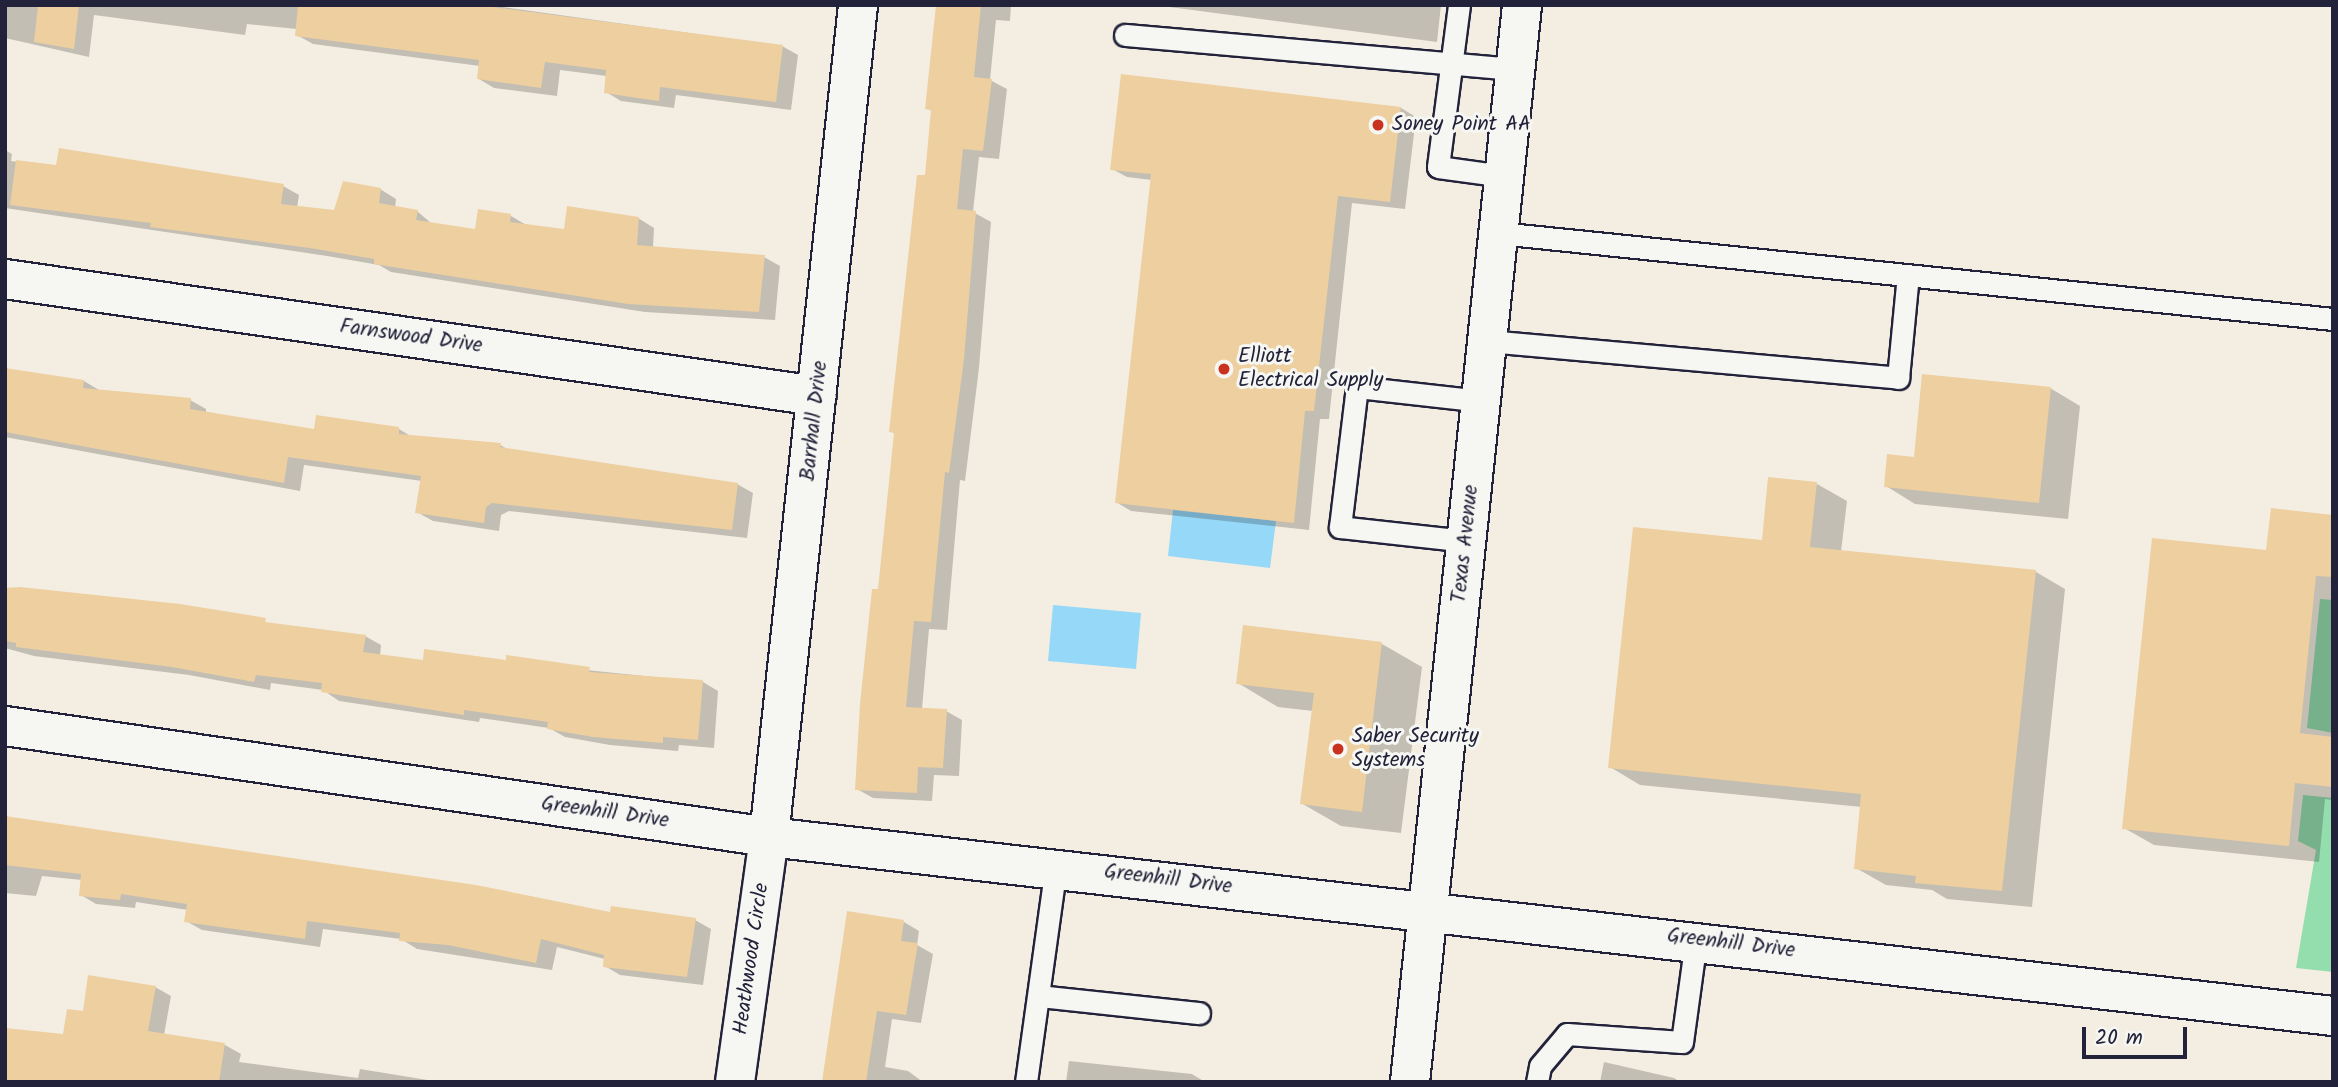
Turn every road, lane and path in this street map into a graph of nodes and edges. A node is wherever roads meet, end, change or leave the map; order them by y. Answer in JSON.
{"nodes":[{"id":1,"x":858,"y":5,"type":"edge"},
{"id":2,"x":1459,"y":5,"type":"edge"},
{"id":3,"x":1522,"y":5,"type":"edge"},
{"id":4,"x":1125,"y":35,"type":"dead end"},
{"id":5,"x":1451,"y":64,"type":"junction"},
{"id":6,"x":1515,"y":69,"type":"junction"},
{"id":7,"x":1504,"y":176,"type":"junction"},
{"id":8,"x":1499,"y":233,"type":"junction"},
{"id":9,"x":1908,"y":275,"type":"junction"},
{"id":10,"x":5,"y":279,"type":"edge"},
{"id":11,"x":2332,"y":319,"type":"edge"},
{"id":12,"x":1487,"y":341,"type":"junction"},
{"id":13,"x":817,"y":396,"type":"junction"},
{"id":14,"x":1481,"y":401,"type":"junction"},
{"id":15,"x":1466,"y":541,"type":"junction"},
{"id":16,"x":5,"y":726,"type":"edge"},
{"id":17,"x":769,"y":836,"type":"junction"},
{"id":18,"x":1056,"y":867,"type":"junction"},
{"id":19,"x":1428,"y":912,"type":"junction"},
{"id":20,"x":1696,"y":940,"type":"junction"},
{"id":21,"x":1039,"y":996,"type":"junction"},
{"id":22,"x":1199,"y":1013,"type":"dead end"},
{"id":23,"x":2333,"y":1016,"type":"edge"},
{"id":24,"x":735,"y":1082,"type":"edge"},
{"id":25,"x":1026,"y":1082,"type":"edge"},
{"id":26,"x":1410,"y":1082,"type":"edge"},
{"id":27,"x":1537,"y":1082,"type":"edge"}],
"edges":[{"from":1,"to":13,"type":"street","name":"Barrhall Drive"},
{"from":2,"to":5,"type":"lane"},
{"from":3,"to":6,"type":"street","name":"Texas Avenue"},
{"from":4,"to":5,"type":"lane"},
{"from":5,"to":6,"type":"lane"},
{"from":5,"to":7,"type":"lane"},
{"from":6,"to":7,"type":"street","name":"Texas Avenue"},
{"from":7,"to":8,"type":"street","name":"Texas Avenue"},
{"from":8,"to":9,"type":"lane"},
{"from":8,"to":12,"type":"street","name":"Texas Avenue"},
{"from":9,"to":11,"type":"lane"},
{"from":9,"to":12,"type":"lane"},
{"from":10,"to":13,"type":"street","name":"Farnswood Drive"},
{"from":12,"to":14,"type":"street","name":"Texas Avenue"},
{"from":13,"to":17,"type":"street","name":"Barrhall Drive"},
{"from":14,"to":15,"type":"street","name":"Texas Avenue"},
{"from":14,"to":15,"type":"lane"},
{"from":15,"to":19,"type":"street","name":"Texas Avenue"},
{"from":16,"to":17,"type":"street","name":"Greenhill Drive"},
{"from":17,"to":18,"type":"street","name":"Greenhill Drive"},
{"from":17,"to":24,"type":"street","name":"Heathwood Circle"},
{"from":18,"to":19,"type":"street","name":"Greenhill Drive"},
{"from":18,"to":21,"type":"lane"},
{"from":19,"to":20,"type":"street","name":"Greenhill Drive"},
{"from":19,"to":26,"type":"street","name":"Texas Avenue"},
{"from":20,"to":23,"type":"street","name":"Greenhill Drive"},
{"from":20,"to":27,"type":"lane"},
{"from":21,"to":22,"type":"lane"},
{"from":21,"to":25,"type":"lane"}]}
